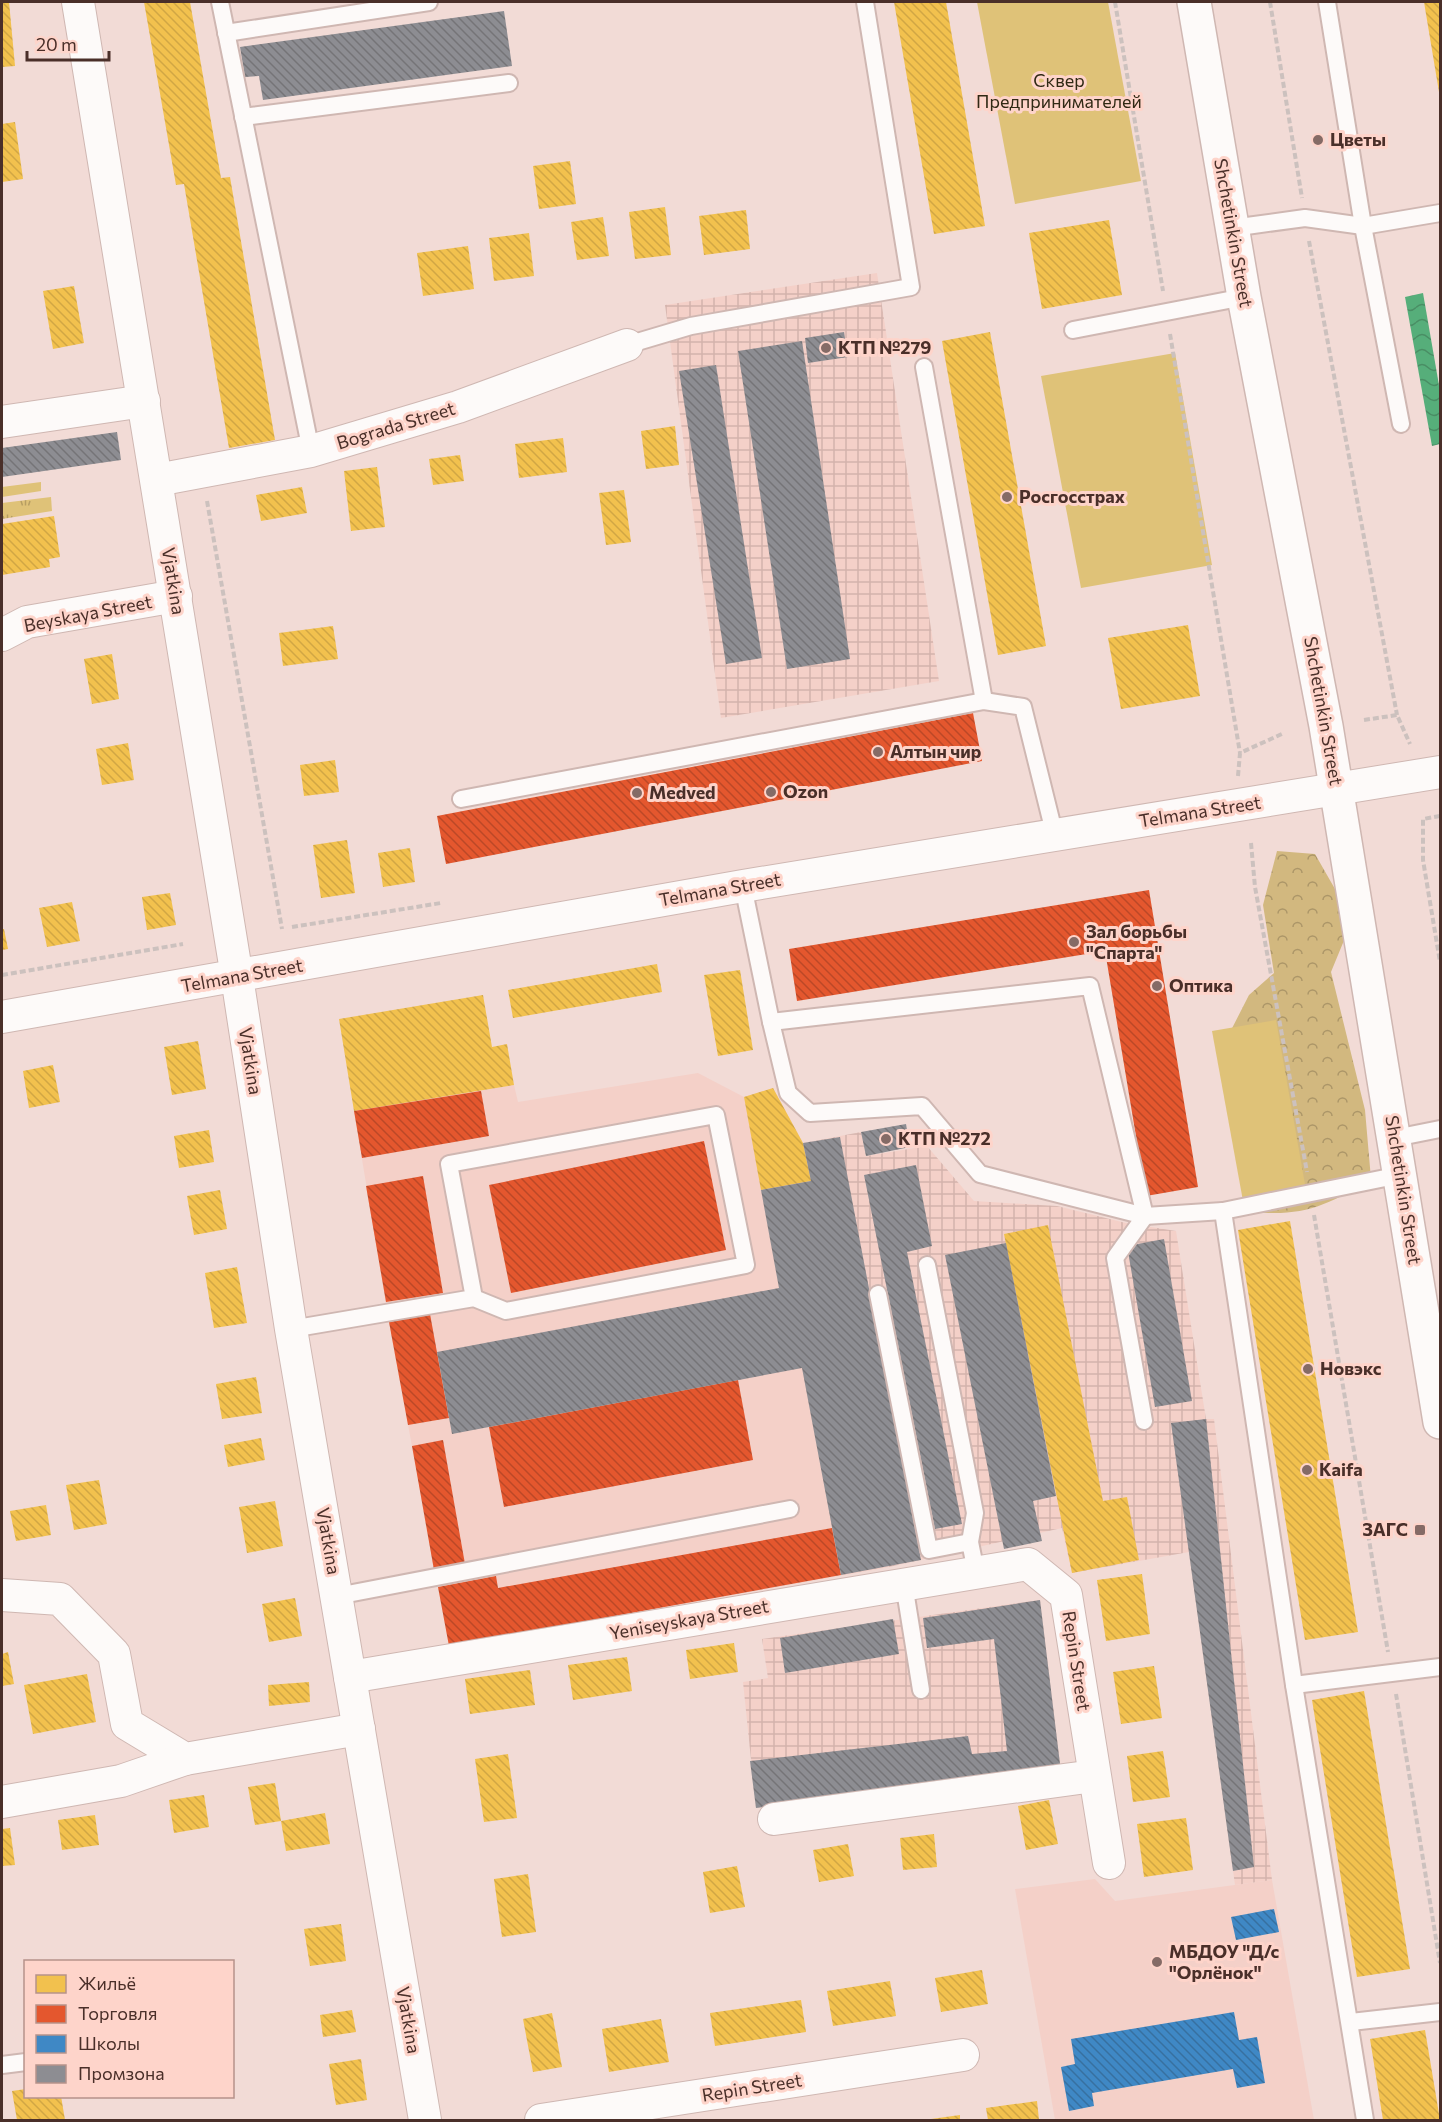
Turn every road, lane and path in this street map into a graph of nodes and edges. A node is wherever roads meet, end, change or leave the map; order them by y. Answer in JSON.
{"nodes":[{"id":1,"x":78,"y":2,"type":"edge"},
{"id":2,"x":220,"y":2,"type":"edge"},
{"id":3,"x":429,"y":2,"type":"edge"},
{"id":4,"x":865,"y":2,"type":"edge"},
{"id":5,"x":1115,"y":2,"type":"edge"},
{"id":6,"x":1194,"y":2,"type":"edge"},
{"id":7,"x":1270,"y":2,"type":"edge"},
{"id":8,"x":1327,"y":2,"type":"edge"},
{"id":9,"x":226,"y":33,"type":"junction"},
{"id":10,"x":509,"y":83,"type":"dead end"},
{"id":11,"x":243,"y":117,"type":"junction"},
{"id":12,"x":1440,"y":213,"type":"edge"},
{"id":13,"x":1305,"y":218,"type":"junction"},
{"id":14,"x":1363,"y":226,"type":"junction"},
{"id":15,"x":1232,"y":228,"type":"junction"},
{"id":16,"x":1244,"y":297,"type":"junction"},
{"id":17,"x":1166,"y":312,"type":"junction"},
{"id":18,"x":1073,"y":330,"type":"dead end"},
{"id":19,"x":627,"y":345,"type":"joint"},
{"id":20,"x":924,"y":367,"type":"dead end"},
{"id":21,"x":144,"y":401,"type":"junction"},
{"id":22,"x":2,"y":422,"type":"edge"},
{"id":23,"x":1401,"y":424,"type":"dead end"},
{"id":24,"x":311,"y":451,"type":"junction"},
{"id":25,"x":202,"y":471,"type":"junction"},
{"id":26,"x":157,"y":480,"type":"junction"},
{"id":27,"x":176,"y":596,"type":"junction"},
{"id":28,"x":2,"y":635,"type":"edge"},
{"id":29,"x":984,"y":701,"type":"junction"},
{"id":30,"x":1397,"y":715,"type":"junction"},
{"id":31,"x":1364,"y":720,"type":"dead end"},
{"id":32,"x":1284,"y":733,"type":"dead end"},
{"id":33,"x":1410,"y":744,"type":"dead end"},
{"id":34,"x":1240,"y":753,"type":"junction"},
{"id":35,"x":1440,"y":772,"type":"edge"},
{"id":36,"x":1238,"y":779,"type":"dead end"},
{"id":37,"x":1337,"y":789,"type":"junction"},
{"id":38,"x":461,"y":799,"type":"dead end"},
{"id":39,"x":1440,"y":816,"type":"edge"},
{"id":40,"x":1055,"y":836,"type":"junction"},
{"id":41,"x":1251,"y":843,"type":"dead end"},
{"id":42,"x":743,"y":886,"type":"junction"},
{"id":43,"x":441,"y":903,"type":"dead end"},
{"id":44,"x":292,"y":927,"type":"dead end"},
{"id":45,"x":282,"y":929,"type":"dead end"},
{"id":46,"x":183,"y":944,"type":"dead end"},
{"id":47,"x":1440,"y":962,"type":"edge"},
{"id":48,"x":2,"y":975,"type":"edge"},
{"id":49,"x":237,"y":977,"type":"junction"},
{"id":50,"x":2,"y":1017,"type":"edge"},
{"id":51,"x":771,"y":1022,"type":"junction"},
{"id":52,"x":1440,"y":1129,"type":"edge"},
{"id":53,"x":1395,"y":1138,"type":"junction"},
{"id":54,"x":1400,"y":1175,"type":"junction"},
{"id":55,"x":1311,"y":1193,"type":"junction"},
{"id":56,"x":1223,"y":1211,"type":"junction"},
{"id":57,"x":1145,"y":1216,"type":"junction"},
{"id":58,"x":927,"y":1265,"type":"dead end"},
{"id":59,"x":878,"y":1294,"type":"dead end"},
{"id":60,"x":474,"y":1298,"type":"junction"},
{"id":61,"x":291,"y":1329,"type":"junction"},
{"id":62,"x":1144,"y":1421,"type":"dead end"},
{"id":63,"x":1440,"y":1422,"type":"edge"},
{"id":64,"x":790,"y":1509,"type":"dead end"},
{"id":65,"x":970,"y":1542,"type":"junction"},
{"id":66,"x":1028,"y":1564,"type":"joint"},
{"id":67,"x":976,"y":1572,"type":"junction"},
{"id":68,"x":904,"y":1584,"type":"junction"},
{"id":69,"x":2,"y":1595,"type":"edge"},
{"id":70,"x":337,"y":1596,"type":"junction"},
{"id":71,"x":1440,"y":1667,"type":"edge"},
{"id":72,"x":1392,"y":1674,"type":"junction"},
{"id":73,"x":350,"y":1677,"type":"junction"},
{"id":74,"x":1294,"y":1685,"type":"junction"},
{"id":75,"x":921,"y":1689,"type":"dead end"},
{"id":76,"x":359,"y":1729,"type":"junction"},
{"id":77,"x":185,"y":1759,"type":"junction"},
{"id":78,"x":1094,"y":1776,"type":"junction"},
{"id":79,"x":2,"y":1802,"type":"edge"},
{"id":80,"x":774,"y":1819,"type":"dead end"},
{"id":81,"x":1109,"y":1863,"type":"dead end"},
{"id":82,"x":1440,"y":1963,"type":"edge"},
{"id":83,"x":1440,"y":2012,"type":"edge"},
{"id":84,"x":1351,"y":2022,"type":"junction"},
{"id":85,"x":963,"y":2055,"type":"dead end"},
{"id":86,"x":24,"y":2062,"type":"edge"},
{"id":87,"x":2,"y":2066,"type":"edge"},
{"id":88,"x":425,"y":2121,"type":"edge"},
{"id":89,"x":541,"y":2121,"type":"edge"},
{"id":90,"x":1365,"y":2121,"type":"edge"}],
"edges":[{"from":1,"to":21,"type":"street","name":"Vjatkina"},
{"from":2,"to":9,"type":"lane"},
{"from":3,"to":9,"type":"lane"},
{"from":4,"to":19,"type":"lane"},
{"from":5,"to":17,"type":"path"},
{"from":6,"to":15,"type":"main road","name":"Shchetinkin Street"},
{"from":7,"to":13,"type":"path"},
{"from":8,"to":14,"type":"lane"},
{"from":9,"to":11,"type":"lane"},
{"from":10,"to":11,"type":"lane"},
{"from":11,"to":24,"type":"lane"},
{"from":12,"to":14,"type":"lane"},
{"from":13,"to":14,"type":"lane"},
{"from":13,"to":15,"type":"lane"},
{"from":13,"to":30,"type":"path"},
{"from":14,"to":23,"type":"lane"},
{"from":15,"to":16,"type":"main road","name":"Shchetinkin Street"},
{"from":16,"to":17,"type":"lane"},
{"from":16,"to":37,"type":"main road","name":"Shchetinkin Street"},
{"from":17,"to":18,"type":"lane"},
{"from":17,"to":34,"type":"path"},
{"from":19,"to":24,"type":"street","name":"Bograda Street"},
{"from":20,"to":29,"type":"lane"},
{"from":21,"to":22,"type":"street"},
{"from":21,"to":26,"type":"street","name":"Vjatkina"},
{"from":24,"to":25,"type":"street","name":"Bograda Street"},
{"from":25,"to":26,"type":"street","name":"Bograda Street"},
{"from":25,"to":45,"type":"path"},
{"from":26,"to":27,"type":"street","name":"Vjatkina"},
{"from":27,"to":28,"type":"street","name":"Beyskaya Street"},
{"from":27,"to":49,"type":"street","name":"Vjatkina"},
{"from":29,"to":38,"type":"lane"},
{"from":29,"to":40,"type":"lane"},
{"from":30,"to":31,"type":"path"},
{"from":30,"to":33,"type":"path"},
{"from":32,"to":34,"type":"path"},
{"from":34,"to":36,"type":"path"},
{"from":35,"to":37,"type":"street","name":"Telmana Street"},
{"from":37,"to":40,"type":"street","name":"Telmana Street"},
{"from":37,"to":53,"type":"main road","name":"Shchetinkin Street"},
{"from":39,"to":47,"type":"path"},
{"from":40,"to":42,"type":"street","name":"Telmana Street"},
{"from":41,"to":55,"type":"path"},
{"from":42,"to":49,"type":"street","name":"Telmana Street"},
{"from":42,"to":51,"type":"lane"},
{"from":43,"to":44,"type":"path"},
{"from":46,"to":48,"type":"path"},
{"from":49,"to":50,"type":"street","name":"Telmana Street"},
{"from":49,"to":61,"type":"street","name":"Vjatkina"},
{"from":51,"to":57,"type":"lane"},
{"from":51,"to":57,"type":"lane"},
{"from":52,"to":53,"type":"lane"},
{"from":53,"to":54,"type":"main road","name":"Shchetinkin Street"},
{"from":54,"to":55,"type":"lane"},
{"from":54,"to":63,"type":"main road","name":"Shchetinkin Street"},
{"from":55,"to":56,"type":"lane"},
{"from":55,"to":72,"type":"path"},
{"from":56,"to":57,"type":"lane"},
{"from":56,"to":74,"type":"lane"},
{"from":57,"to":62,"type":"lane"},
{"from":58,"to":65,"type":"lane"},
{"from":59,"to":65,"type":"lane"},
{"from":60,"to":60,"type":"lane"},
{"from":60,"to":61,"type":"lane"},
{"from":61,"to":70,"type":"street","name":"Vjatkina"},
{"from":64,"to":70,"type":"lane"},
{"from":65,"to":67,"type":"lane"},
{"from":66,"to":67,"type":"street","name":"Yeniseyskaya Street"},
{"from":66,"to":78,"type":"street","name":"Repin Street"},
{"from":67,"to":68,"type":"street","name":"Yeniseyskaya Street"},
{"from":68,"to":73,"type":"street","name":"Yeniseyskaya Street"},
{"from":68,"to":75,"type":"lane"},
{"from":69,"to":77,"type":"street"},
{"from":70,"to":73,"type":"street","name":"Vjatkina"},
{"from":71,"to":72,"type":"lane"},
{"from":72,"to":74,"type":"lane"},
{"from":72,"to":82,"type":"path"},
{"from":73,"to":76,"type":"street","name":"Vjatkina"},
{"from":74,"to":84,"type":"lane"},
{"from":76,"to":77,"type":"street"},
{"from":76,"to":88,"type":"street","name":"Vjatkina"},
{"from":77,"to":79,"type":"street"},
{"from":78,"to":80,"type":"street"},
{"from":78,"to":81,"type":"street","name":"Repin Street"},
{"from":83,"to":84,"type":"lane"},
{"from":84,"to":90,"type":"lane"},
{"from":85,"to":89,"type":"street","name":"Repin Street"},
{"from":86,"to":87,"type":"lane"}]}
